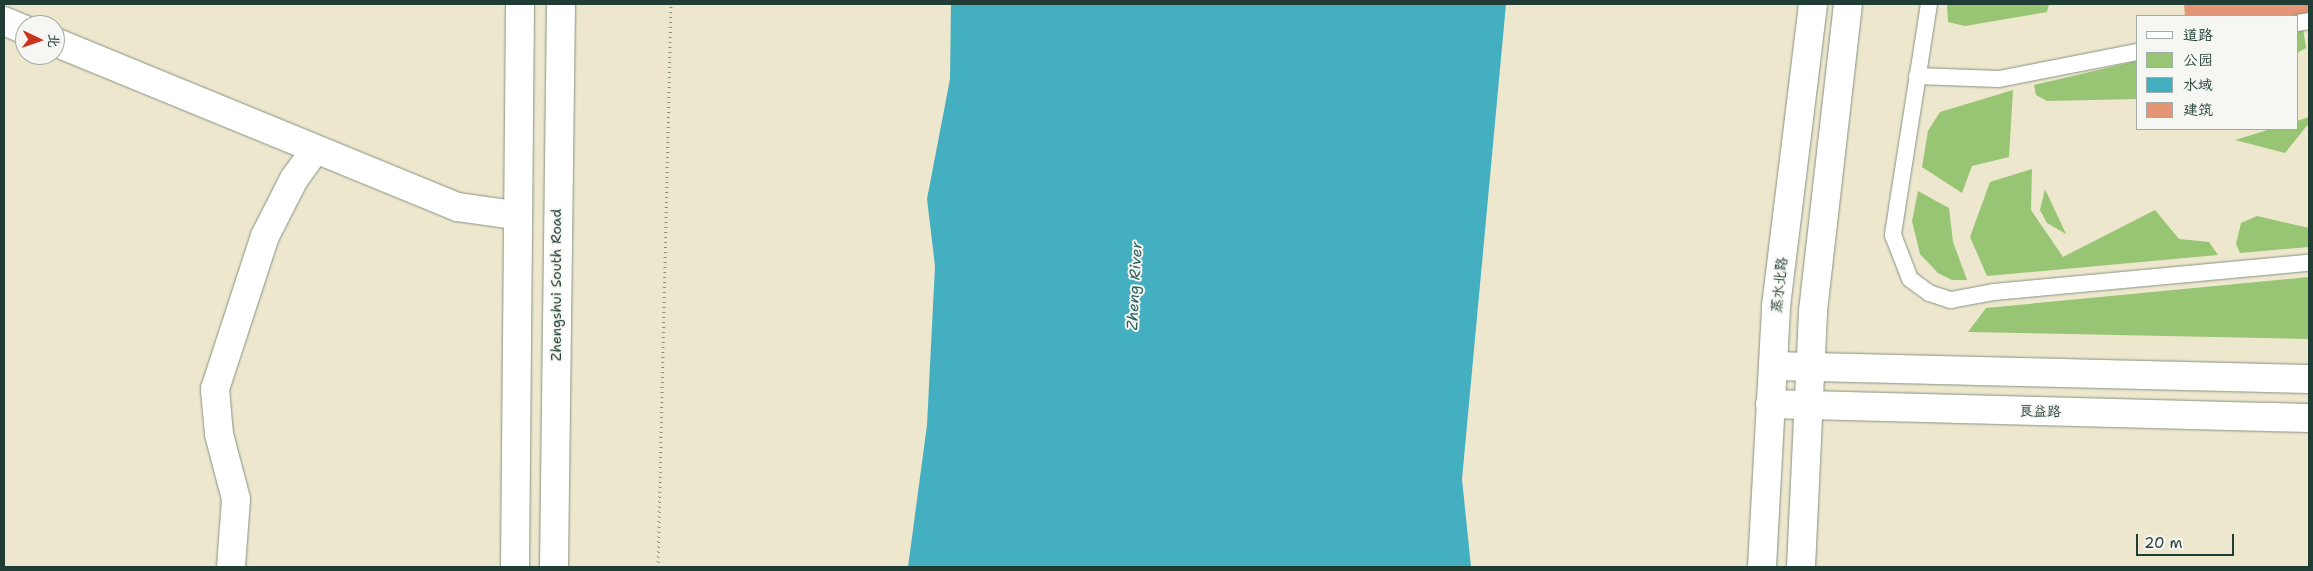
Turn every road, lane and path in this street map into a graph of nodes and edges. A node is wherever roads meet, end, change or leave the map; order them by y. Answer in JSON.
{"nodes":[{"id":1,"x":520,"y":4,"type":"edge"},
{"id":2,"x":561,"y":4,"type":"edge"},
{"id":3,"x":671,"y":4,"type":"edge"},
{"id":4,"x":1813,"y":4,"type":"edge"},
{"id":5,"x":1848,"y":4,"type":"edge"},
{"id":6,"x":1929,"y":4,"type":"edge"},
{"id":7,"x":65,"y":46,"type":"edge"},
{"id":8,"x":2136,"y":52,"type":"edge"},
{"id":9,"x":1917,"y":76,"type":"junction"},
{"id":10,"x":316,"y":150,"type":"junction"},
{"id":11,"x":515,"y":215,"type":"junction"},
{"id":12,"x":2309,"y":263,"type":"edge"},
{"id":13,"x":1773,"y":366,"type":"junction"},
{"id":14,"x":1810,"y":367,"type":"junction"},
{"id":15,"x":2309,"y":379,"type":"edge"},
{"id":16,"x":1770,"y":404,"type":"junction"},
{"id":17,"x":1808,"y":405,"type":"junction"},
{"id":18,"x":2309,"y":418,"type":"edge"},
{"id":19,"x":231,"y":567,"type":"edge"},
{"id":20,"x":515,"y":567,"type":"edge"},
{"id":21,"x":554,"y":567,"type":"edge"},
{"id":22,"x":658,"y":567,"type":"edge"},
{"id":23,"x":1762,"y":567,"type":"edge"},
{"id":24,"x":1801,"y":567,"type":"edge"}],
"edges":[{"from":1,"to":11,"type":"main road"},
{"from":2,"to":21,"type":"main road","name":"Zhengshui South Road"},
{"from":3,"to":22,"type":"path"},
{"from":4,"to":13,"type":"main road","name":"蒸水北路"},
{"from":5,"to":14,"type":"main road"},
{"from":6,"to":9,"type":"lane"},
{"from":7,"to":10,"type":"main road"},
{"from":8,"to":9,"type":"lane"},
{"from":9,"to":12,"type":"lane"},
{"from":10,"to":11,"type":"main road"},
{"from":10,"to":19,"type":"main road"},
{"from":11,"to":20,"type":"main road"},
{"from":13,"to":14,"type":"main road"},
{"from":13,"to":16,"type":"main road","name":"蒸水北路"},
{"from":14,"to":15,"type":"main road"},
{"from":14,"to":17,"type":"main road"},
{"from":16,"to":17,"type":"main road","name":"良益路"},
{"from":16,"to":23,"type":"main road","name":"蒸水北路"},
{"from":17,"to":18,"type":"main road","name":"良益路"},
{"from":17,"to":24,"type":"main road"}]}
